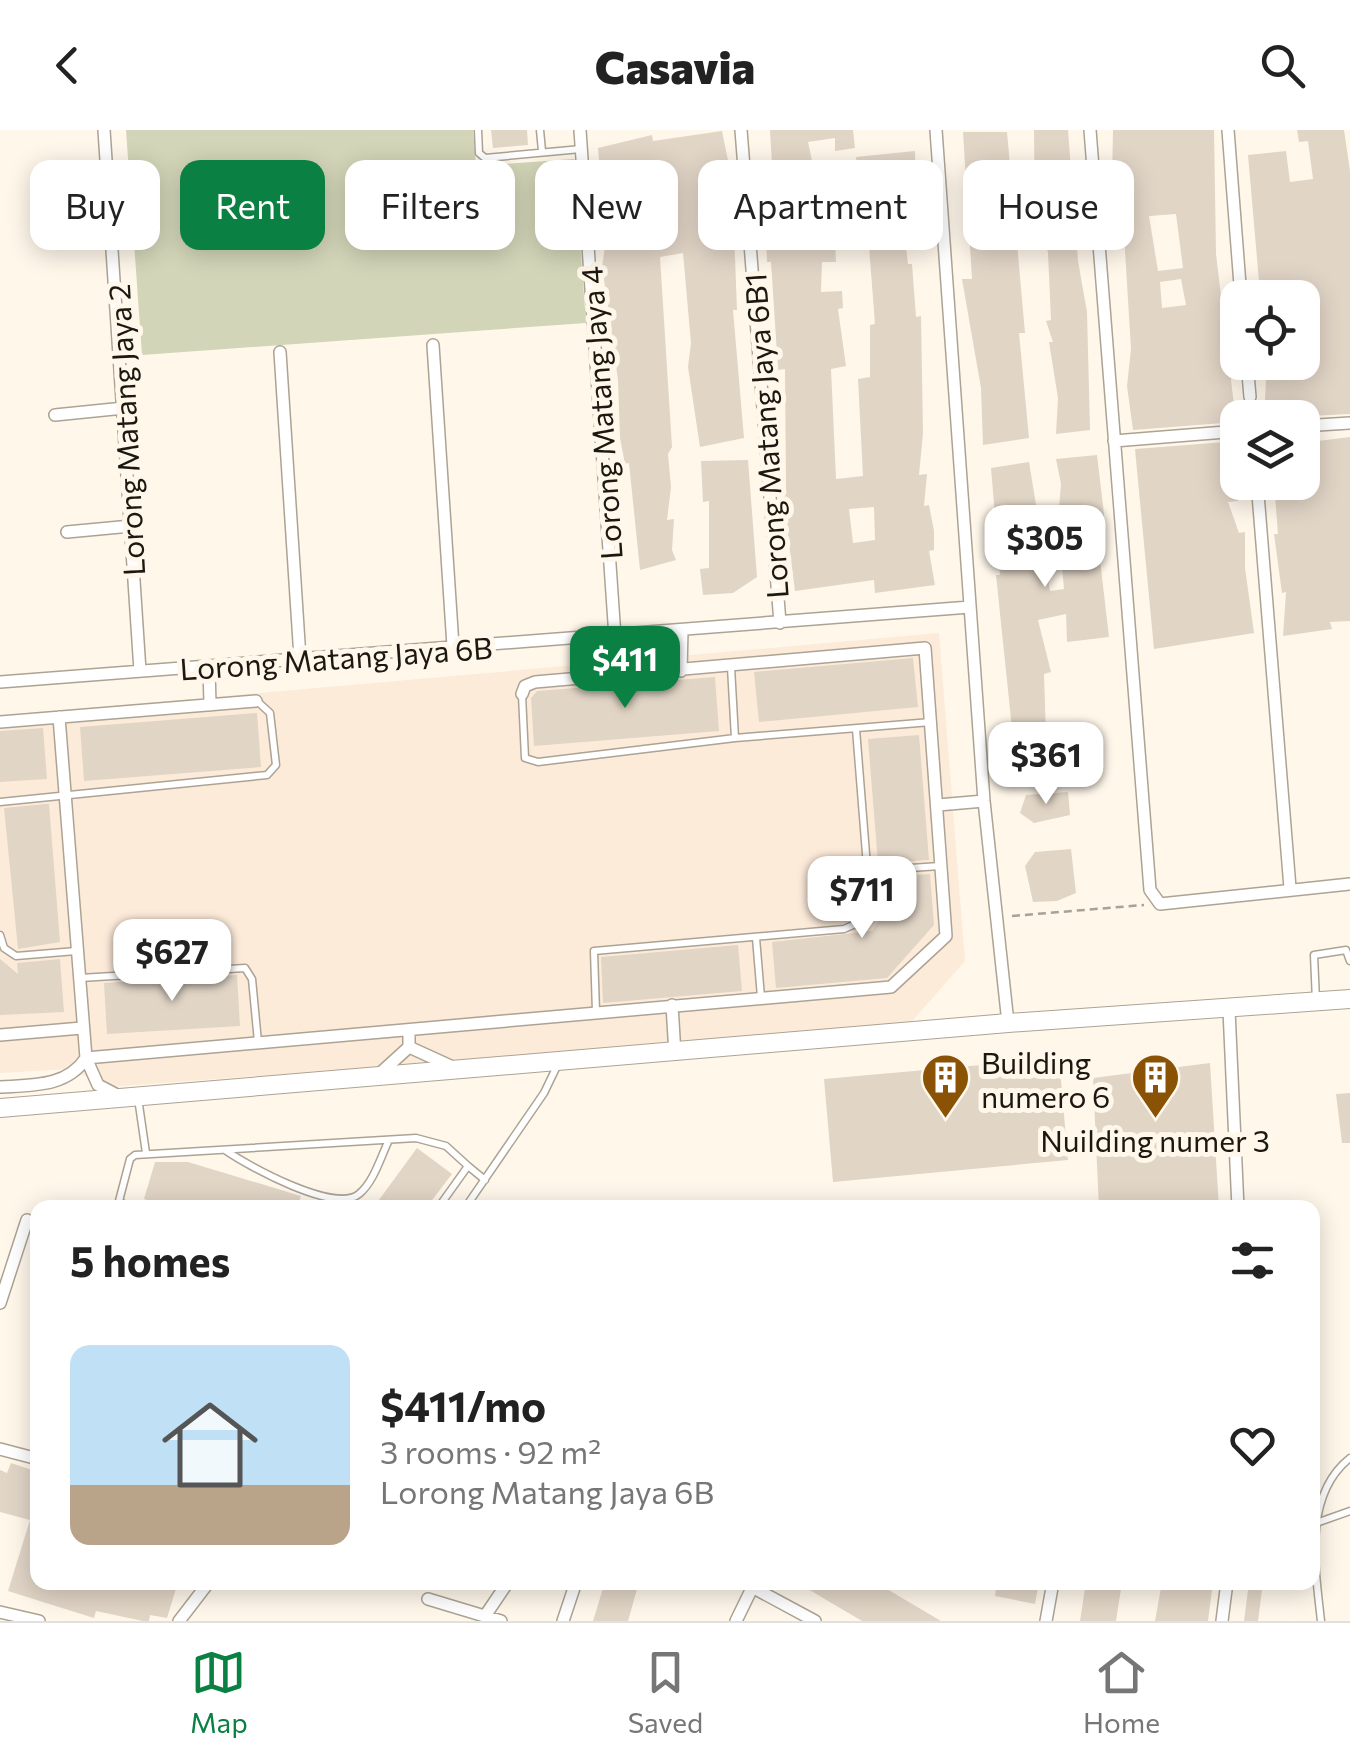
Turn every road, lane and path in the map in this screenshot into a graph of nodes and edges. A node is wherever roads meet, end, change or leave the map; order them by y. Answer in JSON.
{"nodes":[{"id":1,"x":104,"y":130,"type":"edge"},
{"id":2,"x":478,"y":130,"type":"edge"},
{"id":3,"x":540,"y":130,"type":"edge"},
{"id":4,"x":580,"y":130,"type":"edge"},
{"id":5,"x":742,"y":130,"type":"edge"},
{"id":6,"x":936,"y":130,"type":"edge"},
{"id":7,"x":1090,"y":130,"type":"edge"},
{"id":8,"x":1228,"y":130,"type":"edge"},
{"id":9,"x":582,"y":149,"type":"junction"},
{"id":10,"x":542,"y":152,"type":"junction"},
{"id":11,"x":1240,"y":280,"type":"edge"},
{"id":12,"x":433,"y":345,"type":"dead end"},
{"id":13,"x":280,"y":352,"type":"dead end"},
{"id":14,"x":1248,"y":380,"type":"edge"},
{"id":15,"x":1250,"y":398,"type":"dead end"},
{"id":16,"x":124,"y":408,"type":"junction"},
{"id":17,"x":55,"y":415,"type":"dead end"},
{"id":18,"x":1350,"y":423,"type":"edge"},
{"id":19,"x":1320,"y":425,"type":"edge"},
{"id":20,"x":1220,"y":432,"type":"edge"},
{"id":21,"x":1114,"y":441,"type":"junction"},
{"id":22,"x":1259,"y":500,"type":"edge"},
{"id":23,"x":130,"y":526,"type":"junction"},
{"id":24,"x":67,"y":532,"type":"dead end"},
{"id":25,"x":970,"y":606,"type":"junction"},
{"id":26,"x":780,"y":623,"type":"junction"},
{"id":27,"x":682,"y":631,"type":"junction"},
{"id":28,"x":615,"y":637,"type":"junction"},
{"id":29,"x":453,"y":646,"type":"junction"},
{"id":30,"x":300,"y":658,"type":"junction"},
{"id":31,"x":209,"y":667,"type":"junction"},
{"id":32,"x":730,"y":667,"type":"junction"},
{"id":33,"x":140,"y":671,"type":"junction"},
{"id":34,"x":681,"y":671,"type":"junction"},
{"id":35,"x":0,"y":682,"type":"edge"},
{"id":36,"x":522,"y":694,"type":"joint"},
{"id":37,"x":256,"y":700,"type":"joint"},
{"id":38,"x":210,"y":705,"type":"junction"},
{"id":39,"x":59,"y":717,"type":"junction"},
{"id":40,"x":0,"y":722,"type":"edge"},
{"id":41,"x":932,"y":722,"type":"junction"},
{"id":42,"x":856,"y":729,"type":"junction"},
{"id":43,"x":735,"y":738,"type":"junction"},
{"id":44,"x":65,"y":794,"type":"junction"},
{"id":45,"x":984,"y":801,"type":"junction"},
{"id":46,"x":0,"y":802,"type":"edge"},
{"id":47,"x":938,"y":805,"type":"junction"},
{"id":48,"x":940,"y":866,"type":"junction"},
{"id":49,"x":866,"y":870,"type":"junction"},
{"id":50,"x":1350,"y":884,"type":"edge"},
{"id":51,"x":1290,"y":888,"type":"junction"},
{"id":52,"x":1160,"y":904,"type":"junction"},
{"id":53,"x":996,"y":917,"type":"junction"},
{"id":54,"x":0,"y":936,"type":"edge"},
{"id":55,"x":756,"y":938,"type":"junction"},
{"id":56,"x":77,"y":951,"type":"junction"},
{"id":57,"x":1350,"y":962,"type":"edge"},
{"id":58,"x":79,"y":978,"type":"junction"},
{"id":59,"x":761,"y":997,"type":"junction"},
{"id":60,"x":1350,"y":1000,"type":"edge"},
{"id":61,"x":1316,"y":1002,"type":"junction"},
{"id":62,"x":672,"y":1005,"type":"junction"},
{"id":63,"x":1229,"y":1010,"type":"junction"},
{"id":64,"x":596,"y":1014,"type":"junction"},
{"id":65,"x":1008,"y":1023,"type":"junction"},
{"id":66,"x":82,"y":1028,"type":"junction"},
{"id":67,"x":409,"y":1030,"type":"junction"},
{"id":68,"x":0,"y":1035,"type":"edge"},
{"id":69,"x":258,"y":1042,"type":"junction"},
{"id":70,"x":409,"y":1047,"type":"junction"},
{"id":71,"x":674,"y":1054,"type":"junction"},
{"id":72,"x":86,"y":1058,"type":"junction"},
{"id":73,"x":558,"y":1062,"type":"junction"},
{"id":74,"x":461,"y":1071,"type":"junction"},
{"id":75,"x":375,"y":1078,"type":"junction"},
{"id":76,"x":0,"y":1087,"type":"edge"},
{"id":77,"x":130,"y":1097,"type":"junction"},
{"id":78,"x":5,"y":1112,"type":"edge"},
{"id":79,"x":389,"y":1140,"type":"junction"},
{"id":80,"x":224,"y":1149,"type":"junction"},
{"id":81,"x":146,"y":1154,"type":"junction"},
{"id":82,"x":468,"y":1166,"type":"junction"},
{"id":83,"x":485,"y":1180,"type":"junction"},
{"id":84,"x":119,"y":1200,"type":"edge"},
{"id":85,"x":444,"y":1200,"type":"edge"},
{"id":86,"x":471,"y":1200,"type":"edge"},
{"id":87,"x":1238,"y":1200,"type":"edge"},
{"id":88,"x":27,"y":1220,"type":"dead end"},
{"id":89,"x":0,"y":1303,"type":"edge"},
{"id":90,"x":0,"y":1449,"type":"edge"},
{"id":91,"x":30,"y":1457,"type":"edge"},
{"id":92,"x":1350,"y":1458,"type":"edge"},
{"id":93,"x":1350,"y":1511,"type":"edge"},
{"id":94,"x":1320,"y":1515,"type":"edge"},
{"id":95,"x":1320,"y":1522,"type":"edge"},
{"id":96,"x":202,"y":1590,"type":"edge"},
{"id":97,"x":503,"y":1590,"type":"edge"},
{"id":98,"x":574,"y":1590,"type":"edge"},
{"id":99,"x":751,"y":1590,"type":"edge"},
{"id":100,"x":761,"y":1590,"type":"edge"},
{"id":101,"x":1052,"y":1590,"type":"edge"},
{"id":102,"x":1226,"y":1590,"type":"edge"},
{"id":103,"x":1317,"y":1590,"type":"edge"},
{"id":104,"x":428,"y":1599,"type":"dead end"},
{"id":105,"x":0,"y":1612,"type":"edge"},
{"id":106,"x":485,"y":1616,"type":"junction"},
{"id":107,"x":39,"y":1621,"type":"edge"},
{"id":108,"x":179,"y":1621,"type":"edge"},
{"id":109,"x":501,"y":1621,"type":"edge"},
{"id":110,"x":564,"y":1621,"type":"edge"},
{"id":111,"x":736,"y":1621,"type":"edge"},
{"id":112,"x":814,"y":1621,"type":"edge"},
{"id":113,"x":1046,"y":1621,"type":"edge"},
{"id":114,"x":1222,"y":1621,"type":"edge"},
{"id":115,"x":1321,"y":1621,"type":"edge"}],
"edges":[{"from":1,"to":16,"type":"street","name":"Lorong Matang Jaya 2"},
{"from":2,"to":10,"type":"lane"},
{"from":3,"to":10,"type":"lane"},
{"from":4,"to":9,"type":"street","name":"Lorong Matang Jaya 4"},
{"from":5,"to":26,"type":"street","name":"Lorong Matang Jaya 6B1"},
{"from":6,"to":25,"type":"street"},
{"from":7,"to":21,"type":"street"},
{"from":8,"to":11,"type":"street"},
{"from":9,"to":10,"type":"lane"},
{"from":9,"to":28,"type":"street","name":"Lorong Matang Jaya 4"},
{"from":12,"to":29,"type":"street"},
{"from":13,"to":30,"type":"street"},
{"from":14,"to":15,"type":"street"},
{"from":16,"to":17,"type":"street"},
{"from":16,"to":23,"type":"street","name":"Lorong Matang Jaya 2"},
{"from":18,"to":19,"type":"street"},
{"from":20,"to":21,"type":"street"},
{"from":21,"to":52,"type":"street"},
{"from":22,"to":51,"type":"street"},
{"from":23,"to":24,"type":"street"},
{"from":23,"to":33,"type":"street","name":"Lorong Matang Jaya 2"},
{"from":25,"to":26,"type":"street","name":"Lorong Matang Jaya 6B"},
{"from":25,"to":45,"type":"street"},
{"from":26,"to":27,"type":"street","name":"Lorong Matang Jaya 6B"},
{"from":27,"to":28,"type":"street","name":"Lorong Matang Jaya 6B"},
{"from":27,"to":34,"type":"street"},
{"from":28,"to":29,"type":"street","name":"Lorong Matang Jaya 6B"},
{"from":29,"to":30,"type":"street","name":"Lorong Matang Jaya 6B"},
{"from":30,"to":31,"type":"street","name":"Lorong Matang Jaya 6B"},
{"from":31,"to":33,"type":"street","name":"Lorong Matang Jaya 6B"},
{"from":31,"to":38,"type":"street"},
{"from":32,"to":34,"type":"street"},
{"from":32,"to":41,"type":"street"},
{"from":32,"to":43,"type":"lane"},
{"from":33,"to":35,"type":"street","name":"Lorong Matang Jaya 6B"},
{"from":34,"to":36,"type":"street"},
{"from":36,"to":43,"type":"lane"},
{"from":37,"to":38,"type":"street"},
{"from":37,"to":44,"type":"lane"},
{"from":38,"to":39,"type":"street"},
{"from":39,"to":40,"type":"street"},
{"from":39,"to":44,"type":"street"},
{"from":41,"to":42,"type":"lane"},
{"from":41,"to":47,"type":"street"},
{"from":42,"to":43,"type":"lane"},
{"from":42,"to":49,"type":"lane"},
{"from":44,"to":46,"type":"lane"},
{"from":44,"to":56,"type":"street"},
{"from":45,"to":47,"type":"street"},
{"from":45,"to":53,"type":"street"},
{"from":47,"to":48,"type":"street"},
{"from":48,"to":49,"type":"lane"},
{"from":48,"to":59,"type":"street"},
{"from":49,"to":55,"type":"lane"},
{"from":50,"to":51,"type":"street"},
{"from":51,"to":52,"type":"street"},
{"from":52,"to":53,"type":"path"},
{"from":53,"to":65,"type":"street"},
{"from":54,"to":56,"type":"lane"},
{"from":55,"to":59,"type":"lane"},
{"from":55,"to":64,"type":"lane"},
{"from":56,"to":58,"type":"street"},
{"from":57,"to":61,"type":"lane"},
{"from":58,"to":66,"type":"street"},
{"from":58,"to":69,"type":"lane"},
{"from":59,"to":62,"type":"street"},
{"from":60,"to":61,"type":"street"},
{"from":61,"to":63,"type":"street"},
{"from":62,"to":64,"type":"street"},
{"from":62,"to":71,"type":"street"},
{"from":63,"to":65,"type":"street"},
{"from":63,"to":87,"type":"street"},
{"from":64,"to":67,"type":"street"},
{"from":65,"to":71,"type":"street"},
{"from":66,"to":68,"type":"street"},
{"from":66,"to":72,"type":"street"},
{"from":67,"to":69,"type":"street"},
{"from":67,"to":70,"type":"street"},
{"from":69,"to":72,"type":"street"},
{"from":70,"to":74,"type":"street"},
{"from":70,"to":75,"type":"street"},
{"from":71,"to":73,"type":"street"},
{"from":72,"to":76,"type":"street"},
{"from":72,"to":77,"type":"street"},
{"from":73,"to":74,"type":"street"},
{"from":73,"to":83,"type":"lane"},
{"from":74,"to":75,"type":"street"},
{"from":75,"to":77,"type":"street"},
{"from":77,"to":78,"type":"street"},
{"from":77,"to":81,"type":"lane"},
{"from":79,"to":80,"type":"lane"},
{"from":79,"to":80,"type":"lane"},
{"from":79,"to":82,"type":"lane"},
{"from":80,"to":81,"type":"lane"},
{"from":81,"to":84,"type":"lane"},
{"from":82,"to":83,"type":"lane"},
{"from":82,"to":85,"type":"lane"},
{"from":83,"to":86,"type":"lane"},
{"from":88,"to":89,"type":"street"},
{"from":90,"to":91,"type":"street"},
{"from":92,"to":94,"type":"lane"},
{"from":93,"to":95,"type":"lane"},
{"from":96,"to":108,"type":"street"},
{"from":97,"to":106,"type":"street"},
{"from":98,"to":110,"type":"street"},
{"from":99,"to":111,"type":"street"},
{"from":100,"to":112,"type":"street"},
{"from":101,"to":113,"type":"street"},
{"from":102,"to":114,"type":"street"},
{"from":103,"to":115,"type":"lane"},
{"from":104,"to":106,"type":"street"},
{"from":105,"to":107,"type":"street"},
{"from":106,"to":109,"type":"street"}]}
